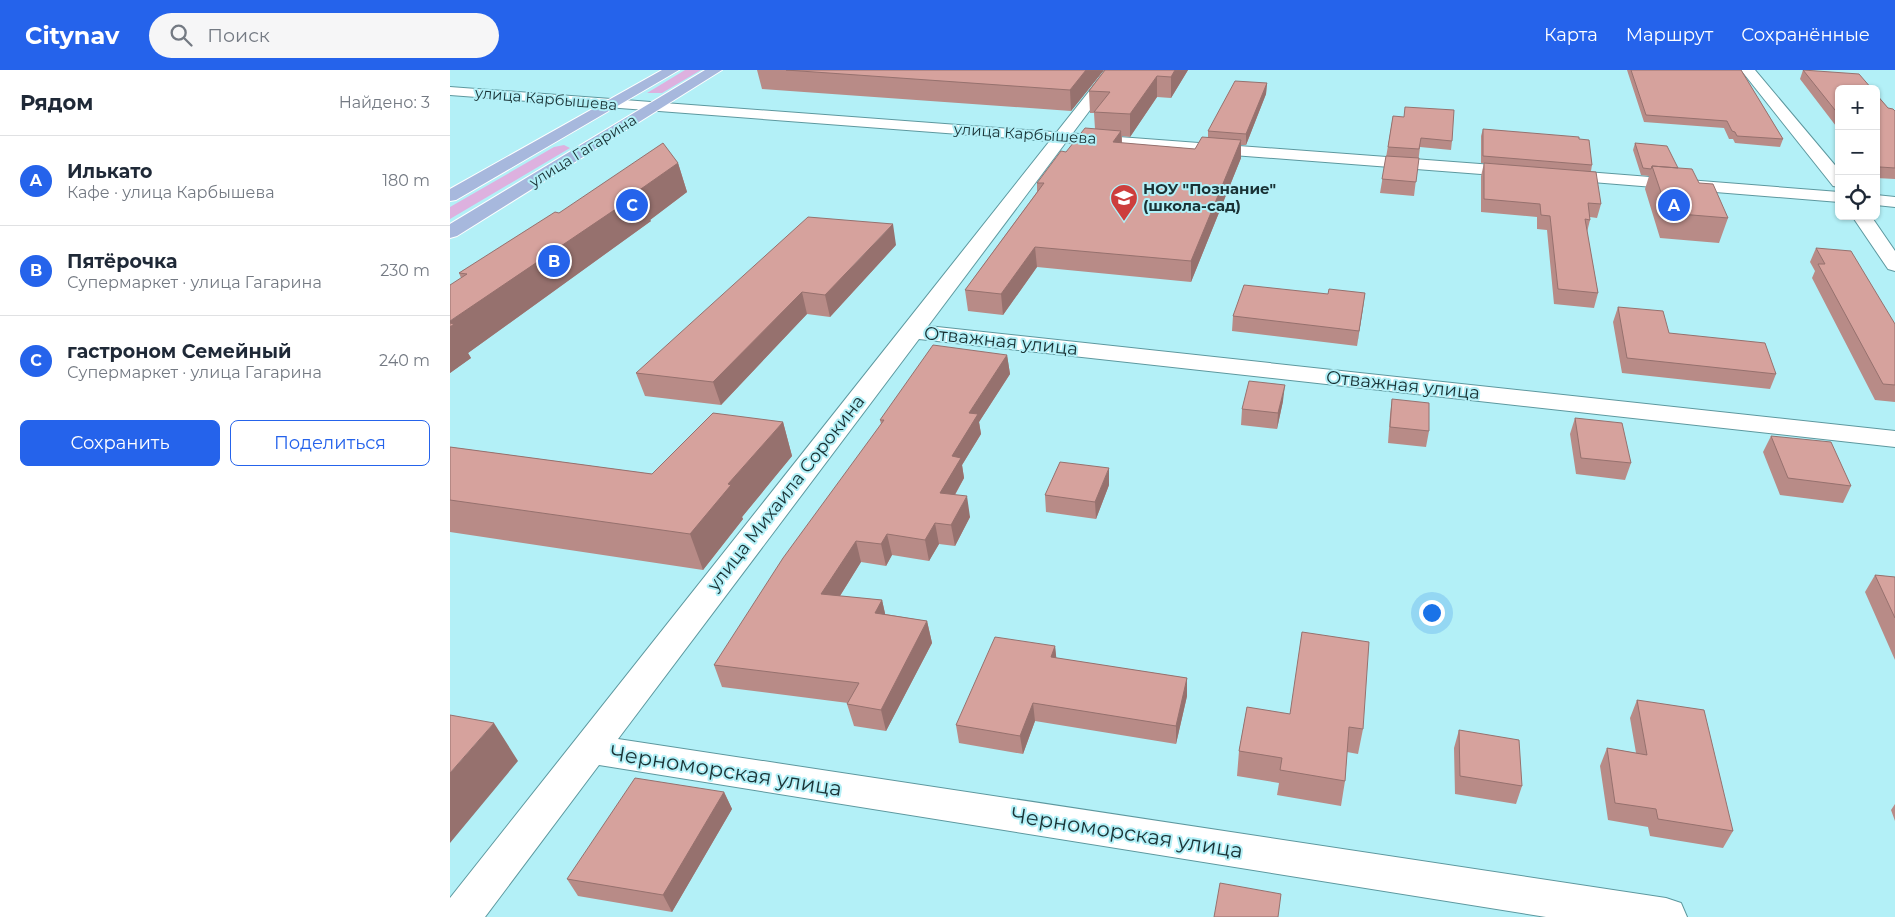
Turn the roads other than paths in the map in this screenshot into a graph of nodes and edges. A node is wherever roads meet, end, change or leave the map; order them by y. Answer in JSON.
{"nodes":[{"id":1,"x":672,"y":70,"type":"edge"},
{"id":2,"x":715,"y":70,"type":"edge"},
{"id":3,"x":1113,"y":70,"type":"edge"},
{"id":4,"x":1748,"y":70,"type":"edge"},
{"id":5,"x":450,"y":91,"type":"edge"},
{"id":6,"x":612,"y":104,"type":"junction"},
{"id":7,"x":654,"y":107,"type":"junction"},
{"id":8,"x":1064,"y":136,"type":"junction"},
{"id":9,"x":552,"y":138,"type":"junction"},
{"id":10,"x":597,"y":142,"type":"junction"},
{"id":11,"x":1835,"y":177,"type":"edge"},
{"id":12,"x":450,"y":196,"type":"edge"},
{"id":13,"x":1835,"y":197,"type":"edge"},
{"id":14,"x":1880,"y":200,"type":"edge"},
{"id":15,"x":1895,"y":202,"type":"edge"},
{"id":16,"x":1864,"y":220,"type":"edge"},
{"id":17,"x":450,"y":232,"type":"edge"},
{"id":18,"x":1895,"y":265,"type":"edge"},
{"id":19,"x":911,"y":331,"type":"junction"},
{"id":20,"x":1895,"y":439,"type":"edge"},
{"id":21,"x":588,"y":749,"type":"junction"},
{"id":22,"x":460,"y":917,"type":"edge"},
{"id":23,"x":1666,"y":917,"type":"edge"}],
"edges":[{"from":1,"to":6,"type":"main road","name":"улица Гагарина"},
{"from":2,"to":7,"type":"main road","name":"улица Гагарина"},
{"from":3,"to":8,"type":"street","name":"улица Михаила Сорокина"},
{"from":4,"to":11,"type":"street"},
{"from":5,"to":6,"type":"street","name":"улица Карбышева"},
{"from":6,"to":7,"type":"street","name":"улица Карбышева"},
{"from":6,"to":9,"type":"main road","name":"улица Гагарина"},
{"from":7,"to":8,"type":"street","name":"улица Карбышева"},
{"from":7,"to":10,"type":"main road","name":"улица Гагарина"},
{"from":8,"to":13,"type":"street","name":"улица Карбышева"},
{"from":8,"to":19,"type":"street","name":"улица Михаила Сорокина"},
{"from":9,"to":10,"type":"main road"},
{"from":9,"to":12,"type":"main road","name":"улица Гагарина"},
{"from":10,"to":17,"type":"main road","name":"улица Гагарина"},
{"from":14,"to":15,"type":"street"},
{"from":16,"to":18,"type":"street"},
{"from":19,"to":20,"type":"street","name":"Отважная улица"},
{"from":19,"to":21,"type":"street","name":"улица Михаила Сорокина"},
{"from":21,"to":22,"type":"street","name":"улица Михаила Сорокина"},
{"from":21,"to":23,"type":"street","name":"Черноморская улица"}]}
